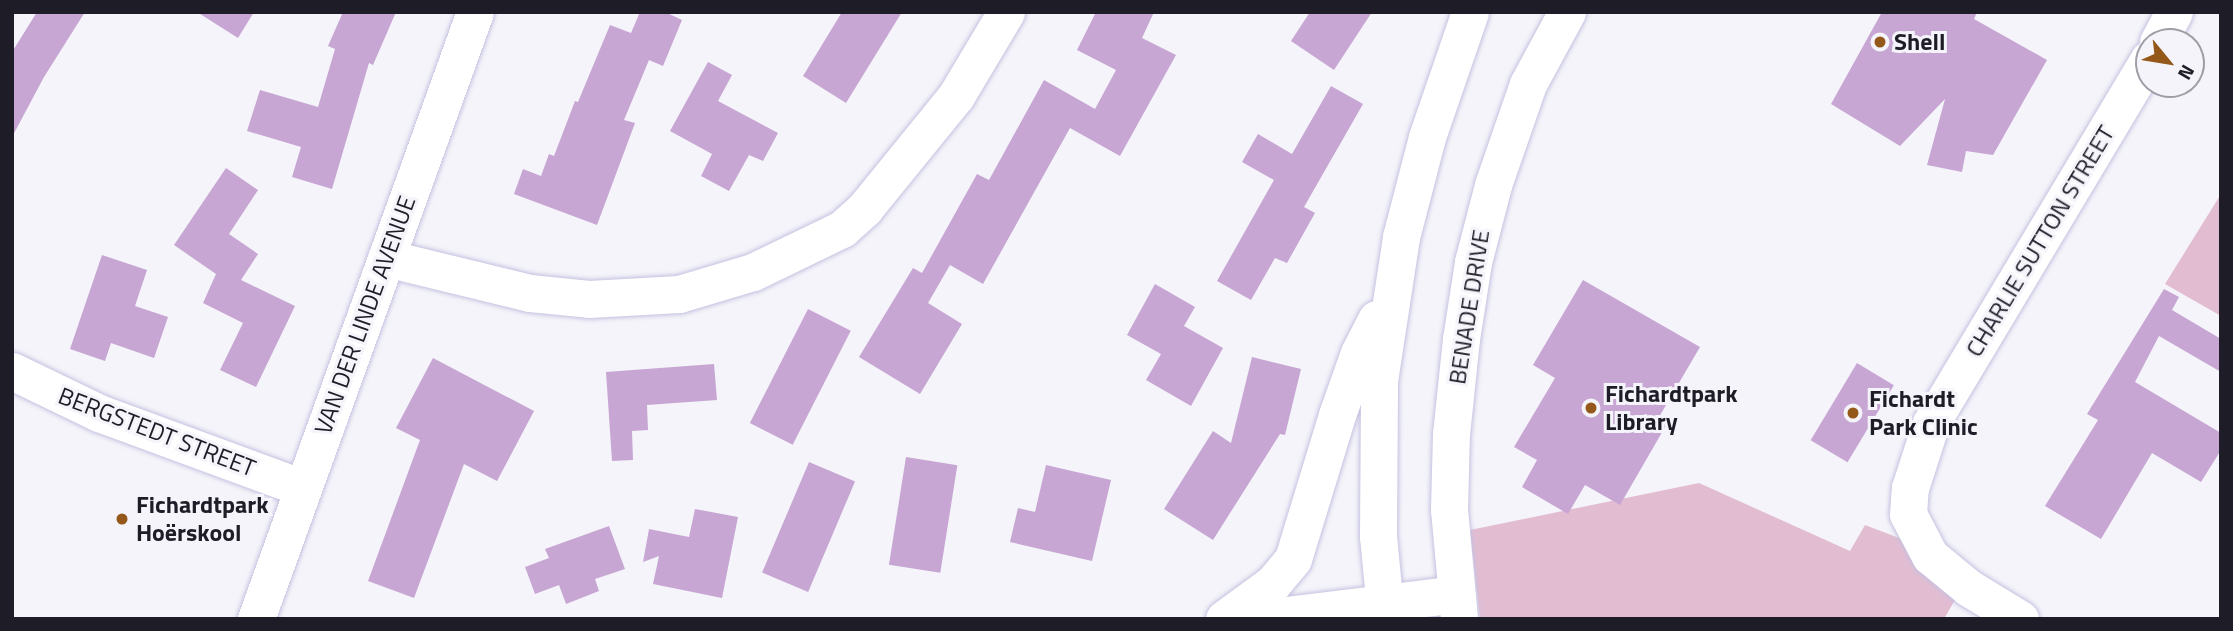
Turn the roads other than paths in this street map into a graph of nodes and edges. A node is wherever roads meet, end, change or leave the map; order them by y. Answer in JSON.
{"nodes":[{"id":1,"x":475,"y":12,"type":"edge"},
{"id":2,"x":1006,"y":12,"type":"edge"},
{"id":3,"x":1470,"y":12,"type":"edge"},
{"id":4,"x":1567,"y":12,"type":"edge"},
{"id":5,"x":2174,"y":12,"type":"edge"},
{"id":6,"x":2165,"y":28,"type":"edge"},
{"id":7,"x":2135,"y":82,"type":"edge"},
{"id":8,"x":386,"y":258,"type":"junction"},
{"id":9,"x":1393,"y":284,"type":"junction"},
{"id":10,"x":12,"y":371,"type":"edge"},
{"id":11,"x":303,"y":488,"type":"junction"},
{"id":12,"x":1458,"y":607,"type":"edge"},
{"id":13,"x":1385,"y":612,"type":"edge"},
{"id":14,"x":256,"y":619,"type":"edge"},
{"id":15,"x":1224,"y":619,"type":"edge"},
{"id":16,"x":1253,"y":619,"type":"edge"},
{"id":17,"x":2020,"y":619,"type":"edge"}],
"edges":[{"from":1,"to":8,"type":"street","name":"VAN DER LINDE AVENUE"},
{"from":2,"to":8,"type":"street"},
{"from":3,"to":9,"type":"street"},
{"from":4,"to":12,"type":"street","name":"BENADE DRIVE"},
{"from":5,"to":6,"type":"street"},
{"from":7,"to":17,"type":"street","name":"CHARLIE SUTTON STREET"},
{"from":8,"to":11,"type":"street","name":"VAN DER LINDE AVENUE"},
{"from":9,"to":13,"type":"street"},
{"from":9,"to":15,"type":"street"},
{"from":10,"to":11,"type":"street","name":"BERGSTEDT STREET"},
{"from":11,"to":14,"type":"street","name":"VAN DER LINDE AVENUE"},
{"from":12,"to":13,"type":"street"},
{"from":13,"to":16,"type":"street"}]}
